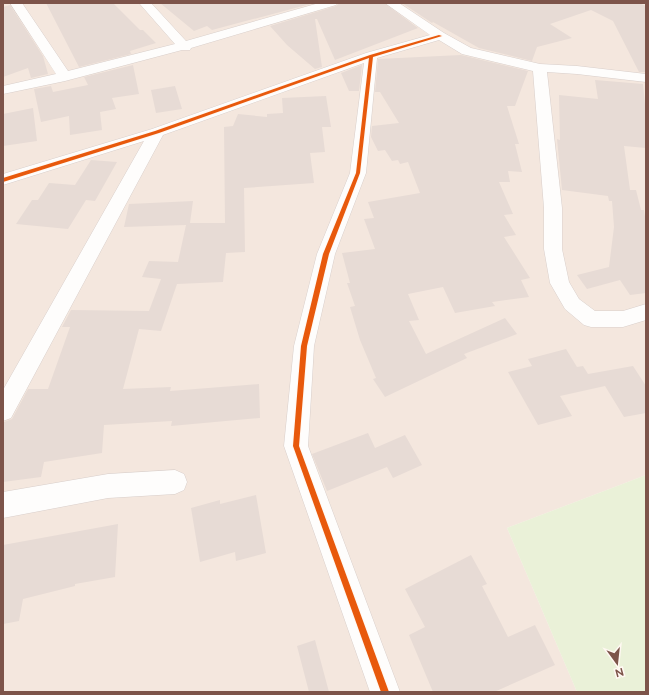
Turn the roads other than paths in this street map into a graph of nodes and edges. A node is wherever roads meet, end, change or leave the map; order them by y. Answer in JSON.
{"nodes":[{"id":1,"x":16,"y":3,"type":"edge"},
{"id":2,"x":145,"y":3,"type":"edge"},
{"id":3,"x":332,"y":3,"type":"edge"},
{"id":4,"x":391,"y":3,"type":"edge"},
{"id":5,"x":275,"y":8,"type":"dead end"},
{"id":6,"x":287,"y":16,"type":"junction"},
{"id":7,"x":440,"y":36,"type":"junction"},
{"id":8,"x":185,"y":46,"type":"junction"},
{"id":9,"x":371,"y":56,"type":"junction"},
{"id":10,"x":540,"y":68,"type":"junction"},
{"id":11,"x":65,"y":77,"type":"junction"},
{"id":12,"x":646,"y":78,"type":"edge"},
{"id":13,"x":3,"y":90,"type":"edge"},
{"id":14,"x":157,"y":132,"type":"junction"},
{"id":15,"x":3,"y":180,"type":"edge"},
{"id":16,"x":646,"y":312,"type":"edge"},
{"id":17,"x":3,"y":411,"type":"edge"},
{"id":18,"x":175,"y":482,"type":"dead end"},
{"id":19,"x":3,"y":505,"type":"edge"},
{"id":20,"x":385,"y":692,"type":"edge"}],
"edges":[{"from":1,"to":11,"type":"street"},
{"from":2,"to":8,"type":"street"},
{"from":3,"to":6,"type":"street"},
{"from":4,"to":7,"type":"street"},
{"from":5,"to":6,"type":"street"},
{"from":6,"to":8,"type":"street"},
{"from":7,"to":9,"type":"street"},
{"from":7,"to":10,"type":"street"},
{"from":8,"to":11,"type":"street"},
{"from":9,"to":14,"type":"street"},
{"from":9,"to":20,"type":"street"},
{"from":10,"to":12,"type":"street"},
{"from":10,"to":16,"type":"street"},
{"from":11,"to":13,"type":"street"},
{"from":14,"to":15,"type":"street"},
{"from":14,"to":17,"type":"street"},
{"from":18,"to":19,"type":"street"}]}
